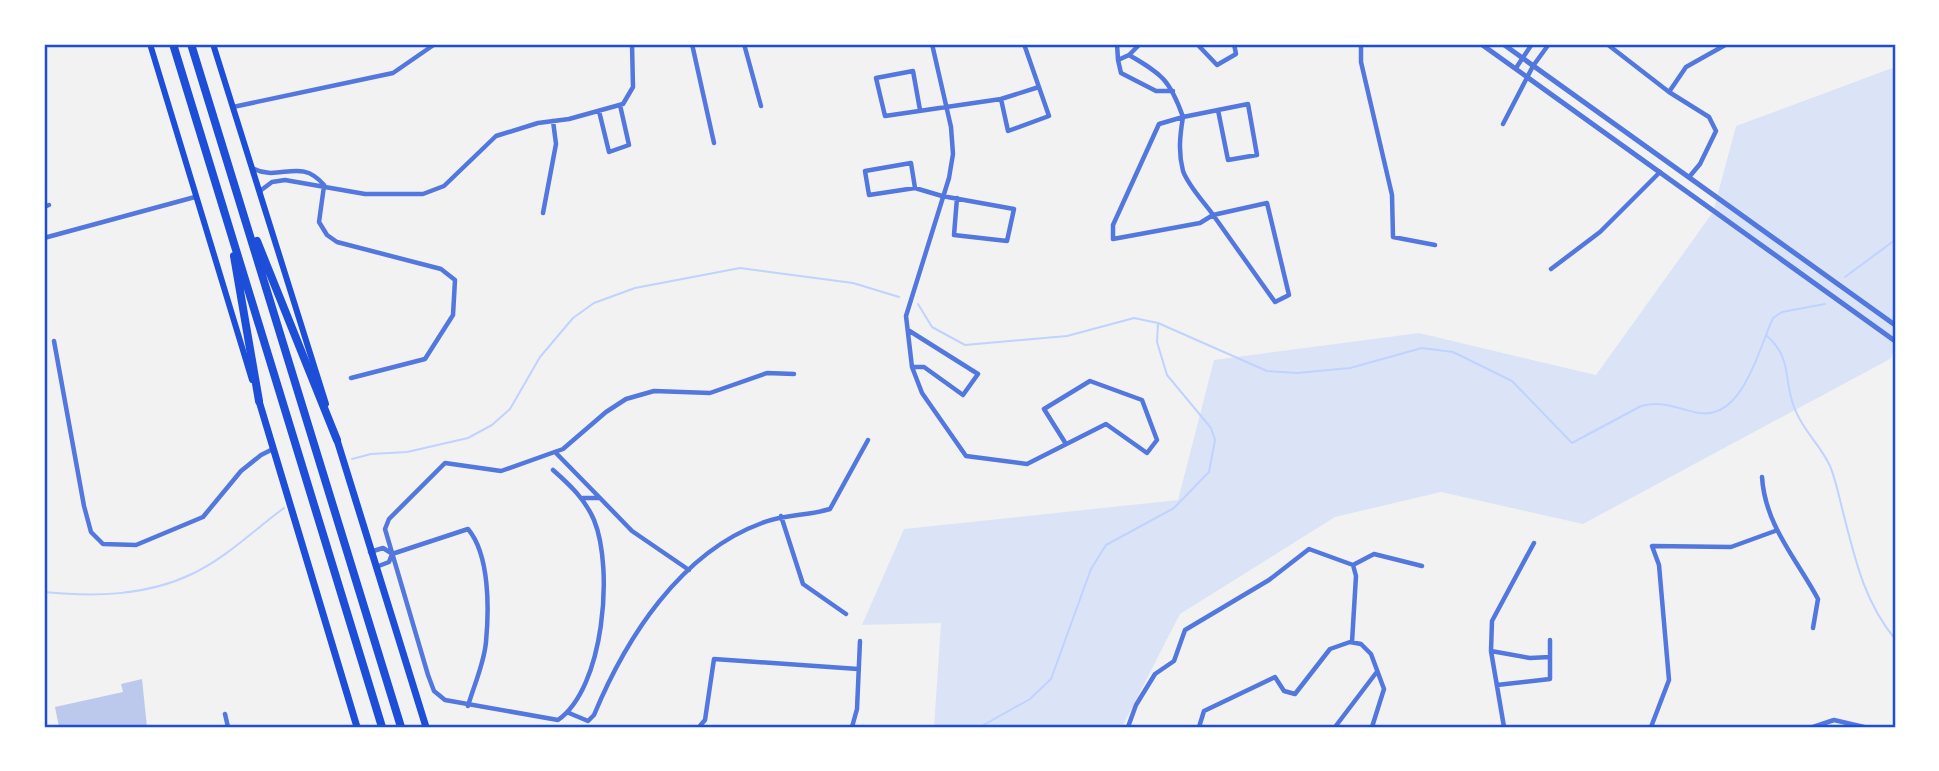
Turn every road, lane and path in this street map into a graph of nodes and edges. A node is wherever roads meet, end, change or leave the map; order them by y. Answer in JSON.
{"nodes":[{"id":1,"x":150,"y":44,"type":"edge"},
{"id":2,"x":173,"y":44,"type":"edge"},
{"id":3,"x":191,"y":44,"type":"edge"},
{"id":4,"x":213,"y":44,"type":"edge"},
{"id":5,"x":435,"y":44,"type":"edge"},
{"id":6,"x":632,"y":44,"type":"edge"},
{"id":7,"x":692,"y":44,"type":"edge"},
{"id":8,"x":744,"y":44,"type":"edge"},
{"id":9,"x":932,"y":44,"type":"edge"},
{"id":10,"x":1024,"y":44,"type":"edge"},
{"id":11,"x":1117,"y":44,"type":"edge"},
{"id":12,"x":1140,"y":44,"type":"edge"},
{"id":13,"x":1197,"y":44,"type":"edge"},
{"id":14,"x":1234,"y":44,"type":"edge"},
{"id":15,"x":1361,"y":44,"type":"edge"},
{"id":16,"x":1481,"y":44,"type":"edge"},
{"id":17,"x":1503,"y":44,"type":"edge"},
{"id":18,"x":1532,"y":44,"type":"edge"},
{"id":19,"x":1549,"y":44,"type":"edge"},
{"id":20,"x":1607,"y":44,"type":"edge"},
{"id":21,"x":1727,"y":44,"type":"edge"},
{"id":22,"x":1129,"y":55,"type":"junction"},
{"id":23,"x":1523,"y":58,"type":"junction"},
{"id":24,"x":1118,"y":60,"type":"junction"},
{"id":25,"x":1533,"y":66,"type":"junction"},
{"id":26,"x":1516,"y":68,"type":"junction"},
{"id":27,"x":1528,"y":76,"type":"junction"},
{"id":28,"x":1039,"y":87,"type":"junction"},
{"id":29,"x":1174,"y":91,"type":"junction"},
{"id":30,"x":1670,"y":92,"type":"junction"},
{"id":31,"x":1001,"y":99,"type":"junction"},
{"id":32,"x":620,"y":105,"type":"junction"},
{"id":33,"x":761,"y":106,"type":"dead end"},
{"id":34,"x":946,"y":106,"type":"junction"},
{"id":35,"x":233,"y":107,"type":"junction"},
{"id":36,"x":920,"y":110,"type":"junction"},
{"id":37,"x":1218,"y":110,"type":"junction"},
{"id":38,"x":599,"y":111,"type":"junction"},
{"id":39,"x":1183,"y":117,"type":"junction"},
{"id":40,"x":553,"y":121,"type":"junction"},
{"id":41,"x":1503,"y":124,"type":"dead end"},
{"id":42,"x":714,"y":143,"type":"dead end"},
{"id":43,"x":252,"y":168,"type":"junction"},
{"id":44,"x":1660,"y":172,"type":"junction"},
{"id":45,"x":1690,"y":176,"type":"junction"},
{"id":46,"x":324,"y":186,"type":"junction"},
{"id":47,"x":915,"y":188,"type":"junction"},
{"id":48,"x":236,"y":191,"type":"junction"},
{"id":49,"x":260,"y":191,"type":"junction"},
{"id":50,"x":942,"y":196,"type":"junction"},
{"id":51,"x":195,"y":197,"type":"junction"},
{"id":52,"x":957,"y":198,"type":"junction"},
{"id":53,"x":543,"y":213,"type":"dead end"},
{"id":54,"x":1213,"y":215,"type":"junction"},
{"id":55,"x":229,"y":226,"type":"junction"},
{"id":56,"x":44,"y":238,"type":"edge"},
{"id":57,"x":1435,"y":246,"type":"dead end"},
{"id":58,"x":1551,"y":269,"type":"dead end"},
{"id":59,"x":1895,"y":325,"type":"edge"},
{"id":60,"x":908,"y":330,"type":"junction"},
{"id":61,"x":54,"y":341,"type":"dead end"},
{"id":62,"x":1895,"y":341,"type":"edge"},
{"id":63,"x":912,"y":367,"type":"junction"},
{"id":64,"x":794,"y":373,"type":"dead end"},
{"id":65,"x":351,"y":378,"type":"dead end"},
{"id":66,"x":259,"y":401,"type":"junction"},
{"id":67,"x":337,"y":440,"type":"junction"},
{"id":68,"x":868,"y":440,"type":"dead end"},
{"id":69,"x":1066,"y":444,"type":"junction"},
{"id":70,"x":274,"y":449,"type":"junction"},
{"id":71,"x":556,"y":453,"type":"junction"},
{"id":72,"x":553,"y":470,"type":"dead end"},
{"id":73,"x":1762,"y":477,"type":"dead end"},
{"id":74,"x":582,"y":498,"type":"junction"},
{"id":75,"x":600,"y":498,"type":"junction"},
{"id":76,"x":781,"y":516,"type":"junction"},
{"id":77,"x":1775,"y":531,"type":"junction"},
{"id":78,"x":1534,"y":543,"type":"dead end"},
{"id":79,"x":370,"y":552,"type":"junction"},
{"id":80,"x":392,"y":554,"type":"junction"},
{"id":81,"x":1353,"y":565,"type":"junction"},
{"id":82,"x":1422,"y":566,"type":"dead end"},
{"id":83,"x":375,"y":568,"type":"junction"},
{"id":84,"x":689,"y":570,"type":"junction"},
{"id":85,"x":846,"y":614,"type":"dead end"},
{"id":86,"x":1813,"y":628,"type":"dead end"},
{"id":87,"x":860,"y":640,"type":"dead end"},
{"id":88,"x":1550,"y":640,"type":"dead end"},
{"id":89,"x":1352,"y":642,"type":"junction"},
{"id":90,"x":1491,"y":651,"type":"junction"},
{"id":91,"x":1550,"y":657,"type":"junction"},
{"id":92,"x":858,"y":668,"type":"junction"},
{"id":93,"x":1376,"y":673,"type":"junction"},
{"id":94,"x":1497,"y":685,"type":"junction"},
{"id":95,"x":468,"y":706,"type":"junction"},
{"id":96,"x":569,"y":713,"type":"junction"},
{"id":97,"x":225,"y":714,"type":"dead end"},
{"id":98,"x":228,"y":727,"type":"edge"},
{"id":99,"x":357,"y":727,"type":"edge"},
{"id":100,"x":382,"y":727,"type":"edge"},
{"id":101,"x":401,"y":727,"type":"edge"},
{"id":102,"x":426,"y":727,"type":"edge"},
{"id":103,"x":699,"y":727,"type":"edge"},
{"id":104,"x":852,"y":727,"type":"edge"},
{"id":105,"x":1128,"y":727,"type":"edge"},
{"id":106,"x":1199,"y":727,"type":"edge"},
{"id":107,"x":1335,"y":727,"type":"edge"},
{"id":108,"x":1372,"y":727,"type":"edge"},
{"id":109,"x":1504,"y":727,"type":"edge"},
{"id":110,"x":1651,"y":727,"type":"edge"},
{"id":111,"x":1813,"y":727,"type":"edge"},
{"id":112,"x":1864,"y":727,"type":"edge"}],
"edges":[{"from":1,"to":51,"type":"main road"},
{"from":2,"to":55,"type":"highway"},
{"from":3,"to":48,"type":"highway"},
{"from":4,"to":35,"type":"main road"},
{"from":5,"to":35,"type":"street"},
{"from":6,"to":32,"type":"street"},
{"from":7,"to":42,"type":"street"},
{"from":8,"to":33,"type":"street"},
{"from":9,"to":34,"type":"street"},
{"from":10,"to":28,"type":"street"},
{"from":11,"to":24,"type":"street"},
{"from":12,"to":22,"type":"street"},
{"from":13,"to":14,"type":"street"},
{"from":15,"to":57,"type":"street"},
{"from":16,"to":26,"type":"street"},
{"from":17,"to":23,"type":"street"},
{"from":18,"to":23,"type":"street"},
{"from":19,"to":25,"type":"street"},
{"from":20,"to":30,"type":"street"},
{"from":21,"to":30,"type":"street"},
{"from":22,"to":24,"type":"street"},
{"from":22,"to":29,"type":"street"},
{"from":23,"to":25,"type":"street"},
{"from":23,"to":26,"type":"street"},
{"from":24,"to":29,"type":"street"},
{"from":25,"to":27,"type":"street"},
{"from":25,"to":45,"type":"street"},
{"from":26,"to":27,"type":"street"},
{"from":27,"to":41,"type":"street"},
{"from":27,"to":44,"type":"street"},
{"from":28,"to":31,"type":"street"},
{"from":28,"to":31,"type":"street"},
{"from":29,"to":39,"type":"street"},
{"from":30,"to":45,"type":"street"},
{"from":31,"to":34,"type":"street"},
{"from":32,"to":38,"type":"street"},
{"from":32,"to":38,"type":"street"},
{"from":34,"to":36,"type":"street"},
{"from":34,"to":50,"type":"street"},
{"from":35,"to":43,"type":"main road"},
{"from":36,"to":36,"type":"street"},
{"from":37,"to":37,"type":"street"},
{"from":37,"to":39,"type":"street"},
{"from":38,"to":40,"type":"street"},
{"from":39,"to":54,"type":"street"},
{"from":39,"to":54,"type":"street"},
{"from":40,"to":46,"type":"street"},
{"from":40,"to":53,"type":"street"},
{"from":43,"to":46,"type":"street"},
{"from":43,"to":49,"type":"main road"},
{"from":44,"to":58,"type":"street"},
{"from":44,"to":62,"type":"street"},
{"from":45,"to":59,"type":"street"},
{"from":46,"to":49,"type":"street"},
{"from":46,"to":65,"type":"street"},
{"from":47,"to":47,"type":"street"},
{"from":47,"to":50,"type":"street"},
{"from":48,"to":67,"type":"highway"},
{"from":48,"to":101,"type":"highway"},
{"from":49,"to":67,"type":"main road"},
{"from":50,"to":52,"type":"street"},
{"from":50,"to":60,"type":"street"},
{"from":51,"to":56,"type":"street"},
{"from":51,"to":66,"type":"main road"},
{"from":52,"to":52,"type":"street"},
{"from":54,"to":54,"type":"street"},
{"from":55,"to":66,"type":"highway"},
{"from":55,"to":100,"type":"highway"},
{"from":60,"to":63,"type":"street"},
{"from":60,"to":63,"type":"street"},
{"from":61,"to":70,"type":"street"},
{"from":63,"to":69,"type":"street"},
{"from":64,"to":71,"type":"street"},
{"from":66,"to":70,"type":"main road"},
{"from":67,"to":79,"type":"main road"},
{"from":68,"to":76,"type":"street"},
{"from":69,"to":69,"type":"street"},
{"from":70,"to":99,"type":"main road"},
{"from":71,"to":75,"type":"street"},
{"from":71,"to":80,"type":"street"},
{"from":72,"to":74,"type":"street"},
{"from":73,"to":77,"type":"street"},
{"from":74,"to":75,"type":"street"},
{"from":74,"to":96,"type":"street"},
{"from":75,"to":84,"type":"street"},
{"from":76,"to":84,"type":"street"},
{"from":76,"to":85,"type":"street"},
{"from":77,"to":86,"type":"street"},
{"from":77,"to":110,"type":"street"},
{"from":78,"to":90,"type":"street"},
{"from":79,"to":80,"type":"street"},
{"from":79,"to":83,"type":"main road"},
{"from":80,"to":83,"type":"street"},
{"from":80,"to":95,"type":"street"},
{"from":80,"to":95,"type":"street"},
{"from":81,"to":82,"type":"street"},
{"from":81,"to":89,"type":"street"},
{"from":81,"to":105,"type":"street"},
{"from":83,"to":102,"type":"main road"},
{"from":84,"to":96,"type":"street"},
{"from":87,"to":92,"type":"street"},
{"from":88,"to":91,"type":"street"},
{"from":89,"to":93,"type":"street"},
{"from":89,"to":106,"type":"street"},
{"from":90,"to":91,"type":"street"},
{"from":90,"to":94,"type":"street"},
{"from":91,"to":94,"type":"street"},
{"from":92,"to":103,"type":"street"},
{"from":92,"to":104,"type":"street"},
{"from":93,"to":107,"type":"street"},
{"from":93,"to":108,"type":"street"},
{"from":94,"to":109,"type":"street"},
{"from":95,"to":96,"type":"street"},
{"from":97,"to":98,"type":"street"},
{"from":111,"to":112,"type":"street"}]}
